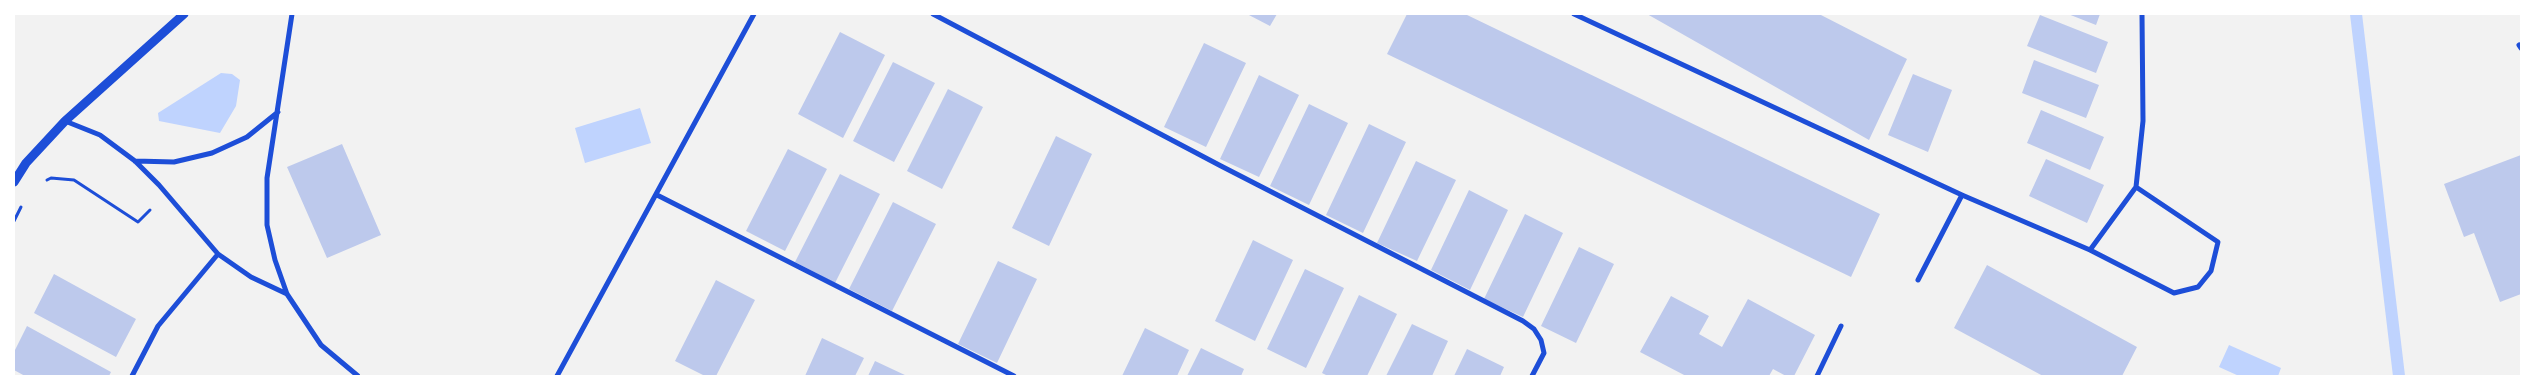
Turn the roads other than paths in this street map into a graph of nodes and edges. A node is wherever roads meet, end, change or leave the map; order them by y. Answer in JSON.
{"nodes":[{"id":1,"x":184,"y":14,"type":"edge"},
{"id":2,"x":292,"y":14,"type":"edge"},
{"id":3,"x":754,"y":14,"type":"edge"},
{"id":4,"x":933,"y":14,"type":"edge"},
{"id":5,"x":1574,"y":14,"type":"edge"},
{"id":6,"x":2142,"y":14,"type":"edge"},
{"id":7,"x":278,"y":112,"type":"junction"},
{"id":8,"x":65,"y":121,"type":"junction"},
{"id":9,"x":135,"y":161,"type":"junction"},
{"id":10,"x":14,"y":182,"type":"edge"},
{"id":11,"x":2136,"y":187,"type":"junction"},
{"id":12,"x":657,"y":195,"type":"junction"},
{"id":13,"x":1962,"y":195,"type":"junction"},
{"id":14,"x":2090,"y":250,"type":"junction"},
{"id":15,"x":218,"y":254,"type":"junction"},
{"id":16,"x":1918,"y":280,"type":"dead end"},
{"id":17,"x":287,"y":294,"type":"junction"},
{"id":18,"x":1841,"y":326,"type":"dead end"},
{"id":19,"x":132,"y":376,"type":"edge"},
{"id":20,"x":358,"y":376,"type":"edge"},
{"id":21,"x":557,"y":376,"type":"edge"},
{"id":22,"x":1014,"y":376,"type":"edge"},
{"id":23,"x":1532,"y":376,"type":"edge"},
{"id":24,"x":1817,"y":376,"type":"edge"}],
"edges":[{"from":1,"to":8,"type":"street"},
{"from":2,"to":7,"type":"street"},
{"from":3,"to":12,"type":"street"},
{"from":4,"to":23,"type":"street"},
{"from":5,"to":13,"type":"street"},
{"from":6,"to":11,"type":"street"},
{"from":7,"to":9,"type":"street"},
{"from":7,"to":17,"type":"street"},
{"from":8,"to":9,"type":"street"},
{"from":8,"to":10,"type":"street"},
{"from":9,"to":15,"type":"street"},
{"from":11,"to":14,"type":"street"},
{"from":11,"to":14,"type":"street"},
{"from":12,"to":21,"type":"street"},
{"from":12,"to":22,"type":"street"},
{"from":13,"to":14,"type":"street"},
{"from":13,"to":16,"type":"street"},
{"from":15,"to":17,"type":"street"},
{"from":15,"to":19,"type":"street"},
{"from":17,"to":20,"type":"street"},
{"from":18,"to":24,"type":"street"}]}
